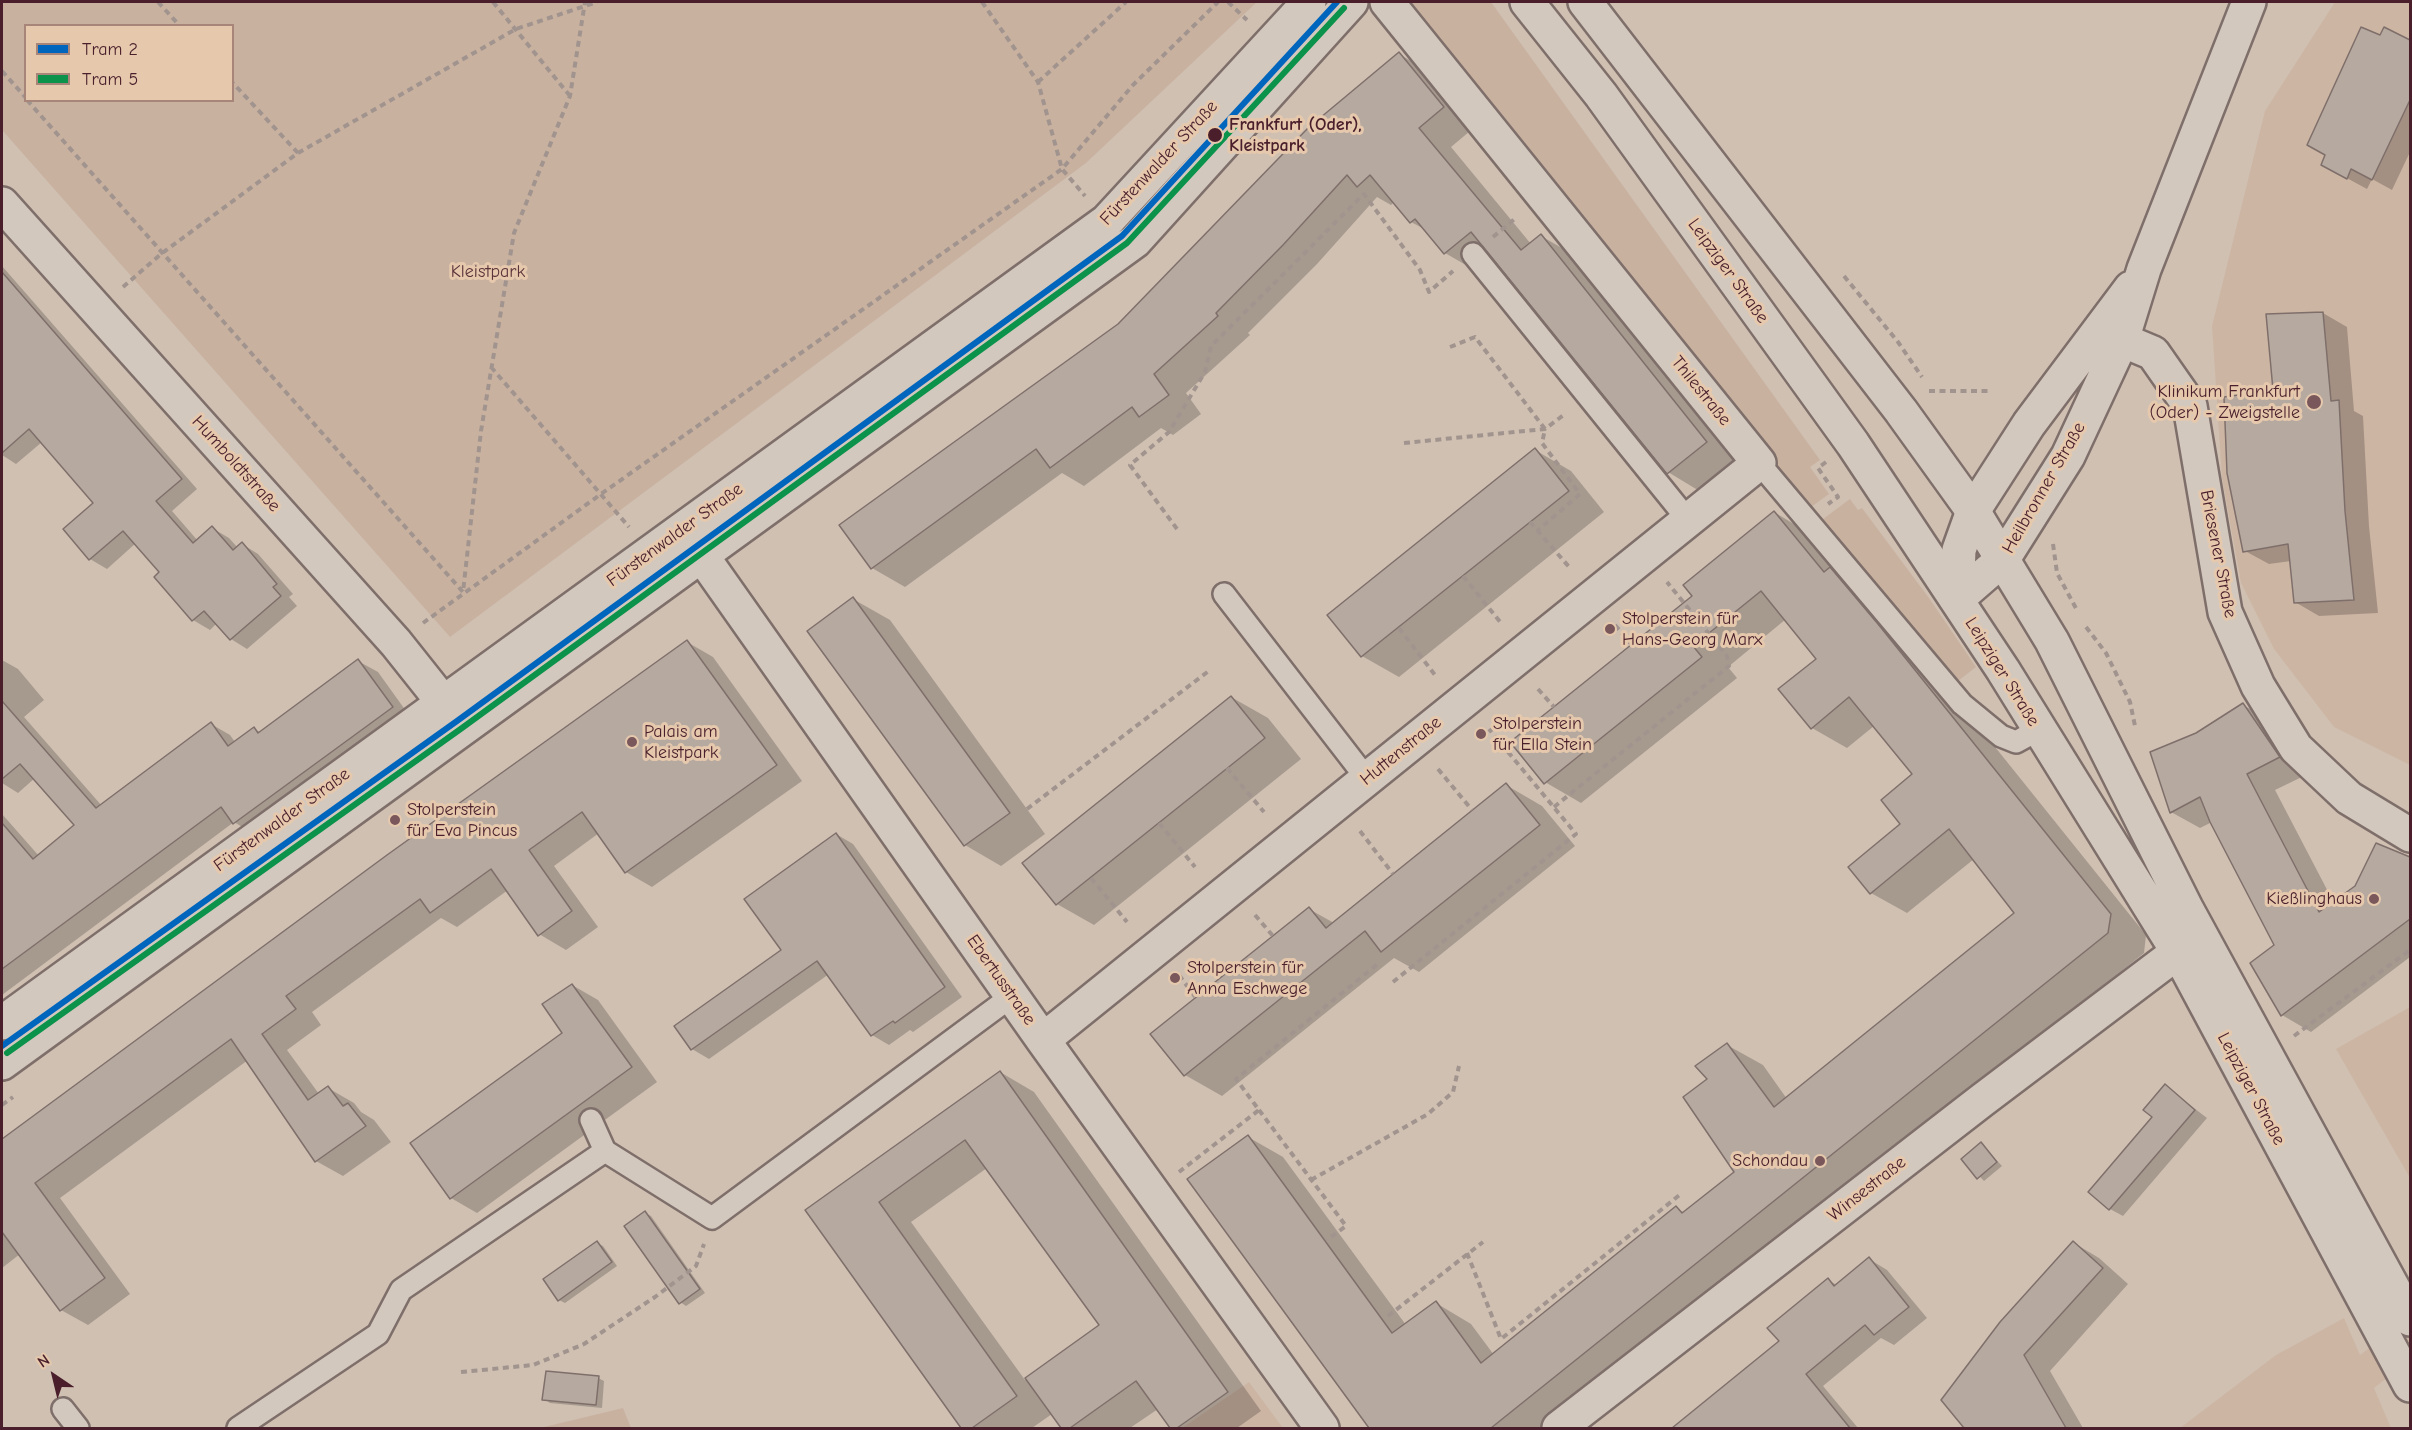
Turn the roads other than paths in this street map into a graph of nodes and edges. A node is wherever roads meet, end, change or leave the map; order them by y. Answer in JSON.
{"nodes":[{"id":1,"x":1309,"y":2,"type":"edge"},
{"id":2,"x":1351,"y":2,"type":"edge"},
{"id":3,"x":1387,"y":2,"type":"edge"},
{"id":4,"x":1527,"y":2,"type":"edge"},
{"id":5,"x":1585,"y":2,"type":"edge"},
{"id":6,"x":2249,"y":2,"type":"edge"},
{"id":7,"x":2,"y":204,"type":"edge"},
{"id":8,"x":1473,"y":254,"type":"dead end"},
{"id":9,"x":2144,"y":269,"type":"junction"},
{"id":10,"x":2122,"y":340,"type":"junction"},
{"id":11,"x":1760,"y":463,"type":"junction"},
{"id":12,"x":1973,"y":511,"type":"junction"},
{"id":13,"x":1688,"y":519,"type":"junction"},
{"id":14,"x":683,"y":529,"type":"junction"},
{"id":15,"x":703,"y":556,"type":"junction"},
{"id":16,"x":2003,"y":559,"type":"junction"},
{"id":17,"x":1224,"y":594,"type":"dead end"},
{"id":18,"x":1957,"y":599,"type":"junction"},
{"id":19,"x":443,"y":704,"type":"junction"},
{"id":20,"x":465,"y":729,"type":"junction"},
{"id":21,"x":2038,"y":730,"type":"junction"},
{"id":22,"x":1367,"y":779,"type":"junction"},
{"id":23,"x":2410,"y":835,"type":"edge"},
{"id":24,"x":2178,"y":952,"type":"junction"},
{"id":25,"x":1012,"y":996,"type":"junction"},
{"id":26,"x":2,"y":1023,"type":"edge"},
{"id":27,"x":1043,"y":1040,"type":"junction"},
{"id":28,"x":2,"y":1063,"type":"edge"},
{"id":29,"x":591,"y":1120,"type":"dead end"},
{"id":30,"x":605,"y":1151,"type":"junction"},
{"id":31,"x":2410,"y":1319,"type":"edge"},
{"id":32,"x":2410,"y":1385,"type":"edge"},
{"id":33,"x":63,"y":1409,"type":"dead end"},
{"id":34,"x":78,"y":1428,"type":"edge"},
{"id":35,"x":238,"y":1428,"type":"edge"},
{"id":36,"x":1322,"y":1428,"type":"edge"},
{"id":37,"x":1559,"y":1428,"type":"edge"}],
"edges":[{"from":1,"to":14,"type":"street","name":"Fürstenwalder Straße"},
{"from":2,"to":15,"type":"street","name":"Fürstenwalder Straße"},
{"from":3,"to":11,"type":"street","name":"Thilestraße"},
{"from":4,"to":18,"type":"street","name":"Leipziger Straße"},
{"from":5,"to":12,"type":"street","name":"Leipziger Straße"},
{"from":6,"to":9,"type":"street","name":"Heilbronner Straße"},
{"from":7,"to":19,"type":"street","name":"Humboldtstraße"},
{"from":8,"to":13,"type":"lane"},
{"from":9,"to":10,"type":"street","name":"Heilbronner Straße"},
{"from":9,"to":12,"type":"street","name":"Heilbronner Straße"},
{"from":10,"to":16,"type":"street","name":"Heilbronner Straße"},
{"from":10,"to":23,"type":"street","name":"Briesener Straße"},
{"from":11,"to":13,"type":"street","name":"Huttenstraße"},
{"from":11,"to":21,"type":"lane","name":"Thilestraße"},
{"from":12,"to":16,"type":"street","name":"Leipziger Straße"},
{"from":12,"to":18,"type":"street","name":"Heilbronner Straße"},
{"from":13,"to":22,"type":"street","name":"Huttenstraße"},
{"from":14,"to":15,"type":"street","name":"Ebertusstraße"},
{"from":14,"to":19,"type":"street","name":"Fürstenwalder Straße"},
{"from":15,"to":20,"type":"street","name":"Fürstenwalder Straße"},
{"from":15,"to":25,"type":"street","name":"Ebertusstraße"},
{"from":16,"to":18,"type":"street","name":"Heilbronner Straße"},
{"from":16,"to":31,"type":"street","name":"Leipziger Straße"},
{"from":17,"to":22,"type":"lane"},
{"from":18,"to":21,"type":"street","name":"Leipziger Straße"},
{"from":19,"to":20,"type":"street","name":"Humboldtstraße"},
{"from":19,"to":26,"type":"street","name":"Fürstenwalder Straße"},
{"from":20,"to":28,"type":"street","name":"Fürstenwalder Straße"},
{"from":21,"to":24,"type":"street","name":"Leipziger Straße"},
{"from":22,"to":27,"type":"street","name":"Huttenstraße"},
{"from":24,"to":32,"type":"street","name":"Leipziger Straße"},
{"from":24,"to":37,"type":"street","name":"Winsestraße"},
{"from":25,"to":27,"type":"street","name":"Ebertusstraße"},
{"from":25,"to":30,"type":"lane"},
{"from":27,"to":36,"type":"street","name":"Ebertusstraße"},
{"from":29,"to":30,"type":"lane"},
{"from":30,"to":35,"type":"lane"},
{"from":33,"to":34,"type":"lane"}]}
